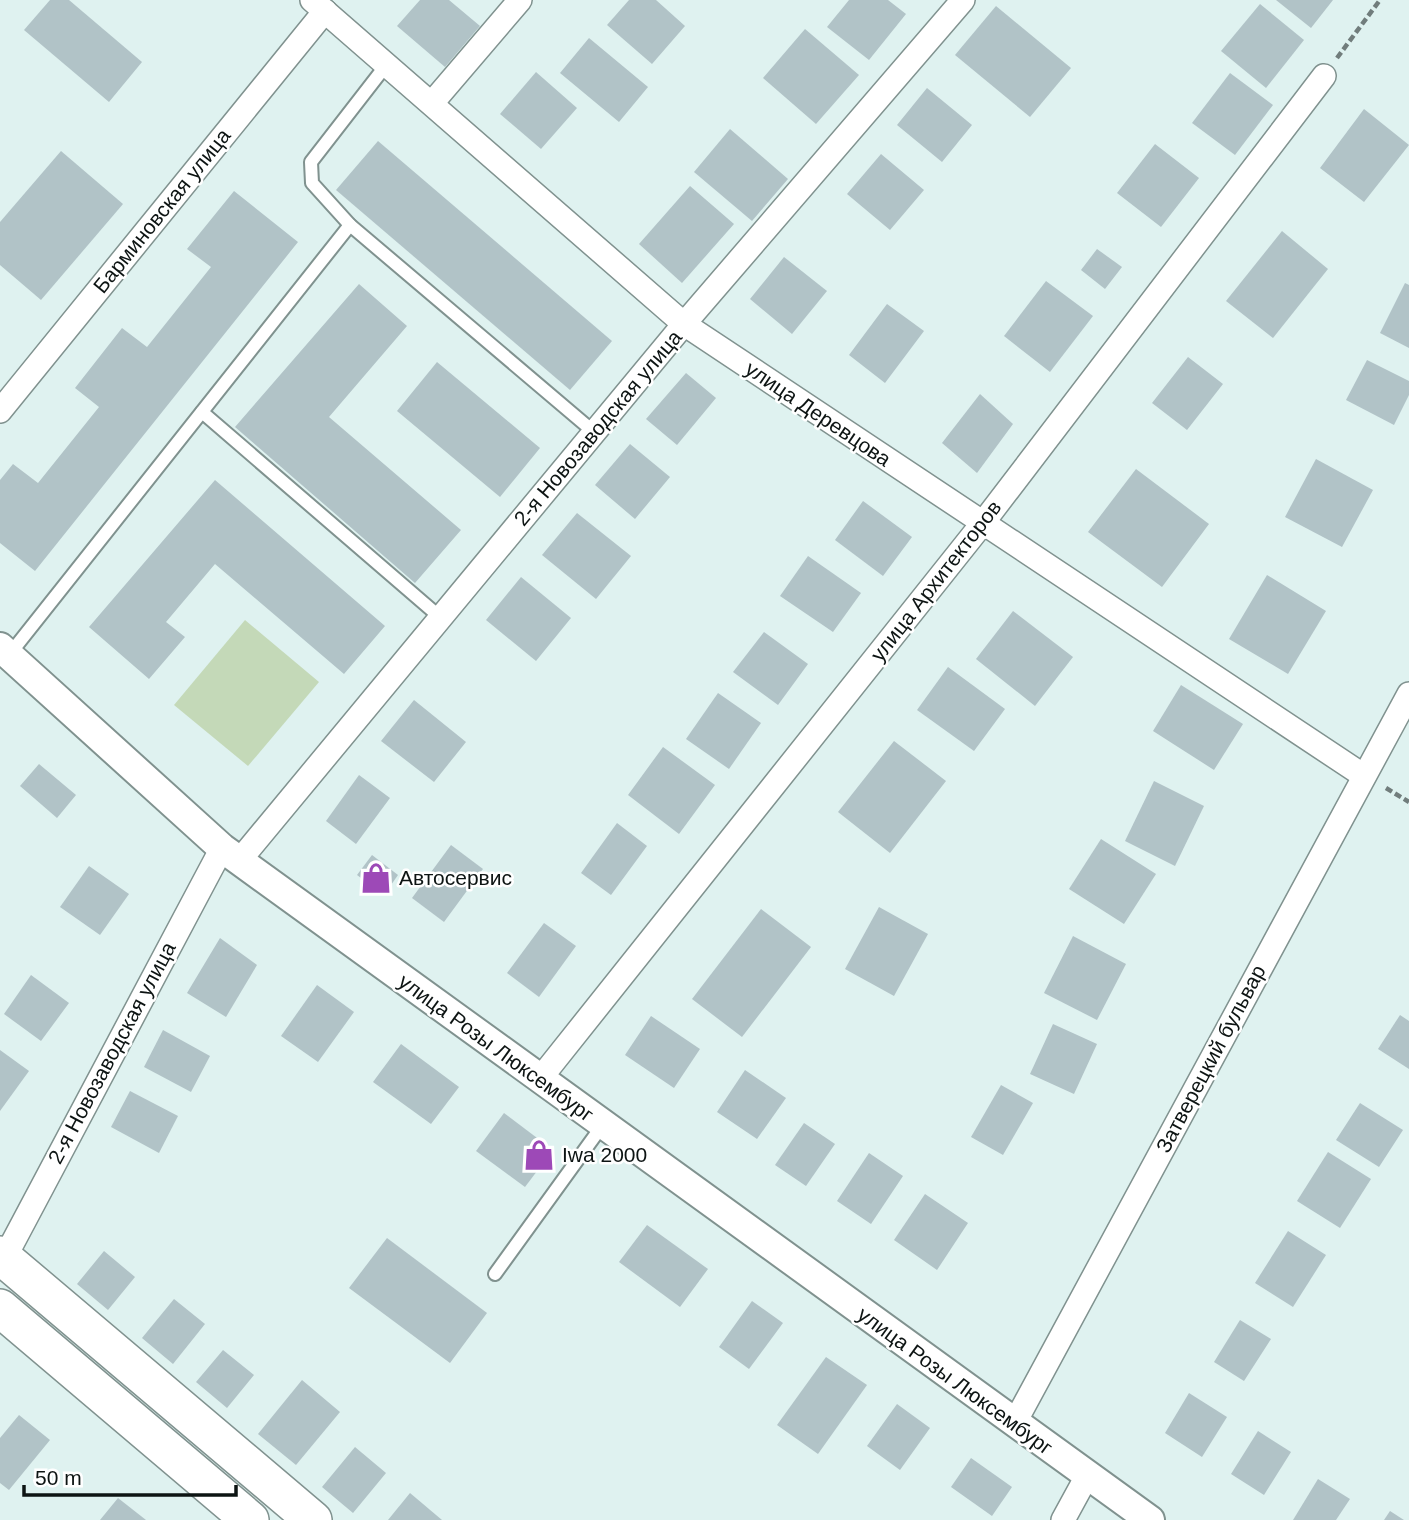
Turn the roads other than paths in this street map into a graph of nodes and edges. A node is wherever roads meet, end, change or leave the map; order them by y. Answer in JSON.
{"nodes":[{"id":1,"x":520,"y":0,"type":"edge"},
{"id":2,"x":963,"y":0,"type":"edge"},
{"id":3,"x":318,"y":6,"type":"edge"},
{"id":4,"x":387,"y":64,"type":"junction"},
{"id":5,"x":1324,"y":76,"type":"road end"},
{"id":6,"x":432,"y":103,"type":"junction"},
{"id":7,"x":350,"y":225,"type":"junction"},
{"id":8,"x":684,"y":324,"type":"junction"},
{"id":9,"x":0,"y":411,"type":"edge"},
{"id":10,"x":202,"y":412,"type":"junction"},
{"id":11,"x":594,"y":432,"type":"junction"},
{"id":12,"x":982,"y":524,"type":"junction"},
{"id":13,"x":441,"y":618,"type":"junction"},
{"id":14,"x":4,"y":651,"type":"edge"},
{"id":15,"x":1409,"y":694,"type":"edge"},
{"id":16,"x":1364,"y":776,"type":"junction"},
{"id":17,"x":230,"y":855,"type":"junction"},
{"id":18,"x":539,"y":1080,"type":"junction"},
{"id":19,"x":602,"y":1126,"type":"junction"},
{"id":20,"x":1,"y":1259,"type":"edge"},
{"id":21,"x":495,"y":1274,"type":"dead end"},
{"id":22,"x":0,"y":1302,"type":"edge"},
{"id":23,"x":57,"y":1304,"type":"junction"},
{"id":24,"x":0,"y":1308,"type":"edge"},
{"id":25,"x":1014,"y":1424,"type":"junction"},
{"id":26,"x":1087,"y":1476,"type":"junction"},
{"id":27,"x":250,"y":1520,"type":"edge"},
{"id":28,"x":313,"y":1520,"type":"edge"},
{"id":29,"x":1063,"y":1520,"type":"edge"},
{"id":30,"x":1150,"y":1520,"type":"edge"}],
"edges":[{"from":1,"to":6,"type":"street"},
{"from":2,"to":8,"type":"street","name":"2-я Новозаводская улица"},
{"from":3,"to":4,"type":"street","name":"улица Деревцова"},
{"from":3,"to":9,"type":"street","name":"Барминовская улица"},
{"from":4,"to":6,"type":"street","name":"улица Деревцова"},
{"from":4,"to":7,"type":"lane"},
{"from":5,"to":12,"type":"street","name":"улица Архитекторов"},
{"from":6,"to":8,"type":"street","name":"улица Деревцова"},
{"from":7,"to":10,"type":"lane"},
{"from":7,"to":11,"type":"lane"},
{"from":8,"to":11,"type":"street","name":"2-я Новозаводская улица"},
{"from":8,"to":12,"type":"street","name":"улица Деревцова"},
{"from":10,"to":13,"type":"lane"},
{"from":10,"to":14,"type":"lane"},
{"from":11,"to":13,"type":"street","name":"2-я Новозаводская улица"},
{"from":12,"to":16,"type":"street","name":"улица Деревцова"},
{"from":12,"to":18,"type":"street","name":"улица Архитекторов"},
{"from":13,"to":17,"type":"street","name":"2-я Новозаводская улица"},
{"from":14,"to":17,"type":"street","name":"улица Розы Люксембург"},
{"from":15,"to":16,"type":"street","name":"Затверецкий бульвар"},
{"from":16,"to":25,"type":"street","name":"Затверецкий бульвар"},
{"from":17,"to":18,"type":"street","name":"улица Розы Люксембург"},
{"from":17,"to":20,"type":"street","name":"2-я Новозаводская улица"},
{"from":18,"to":19,"type":"street","name":"улица Розы Люксембург"},
{"from":19,"to":21,"type":"lane"},
{"from":19,"to":25,"type":"street","name":"улица Розы Люксембург"},
{"from":20,"to":23,"type":"main road"},
{"from":22,"to":23,"type":"main road"},
{"from":23,"to":28,"type":"main road"},
{"from":24,"to":27,"type":"main road"},
{"from":25,"to":26,"type":"street","name":"улица Розы Люксембург"},
{"from":26,"to":29,"type":"street"},
{"from":26,"to":30,"type":"street","name":"улица Розы Люксембург"}]}
